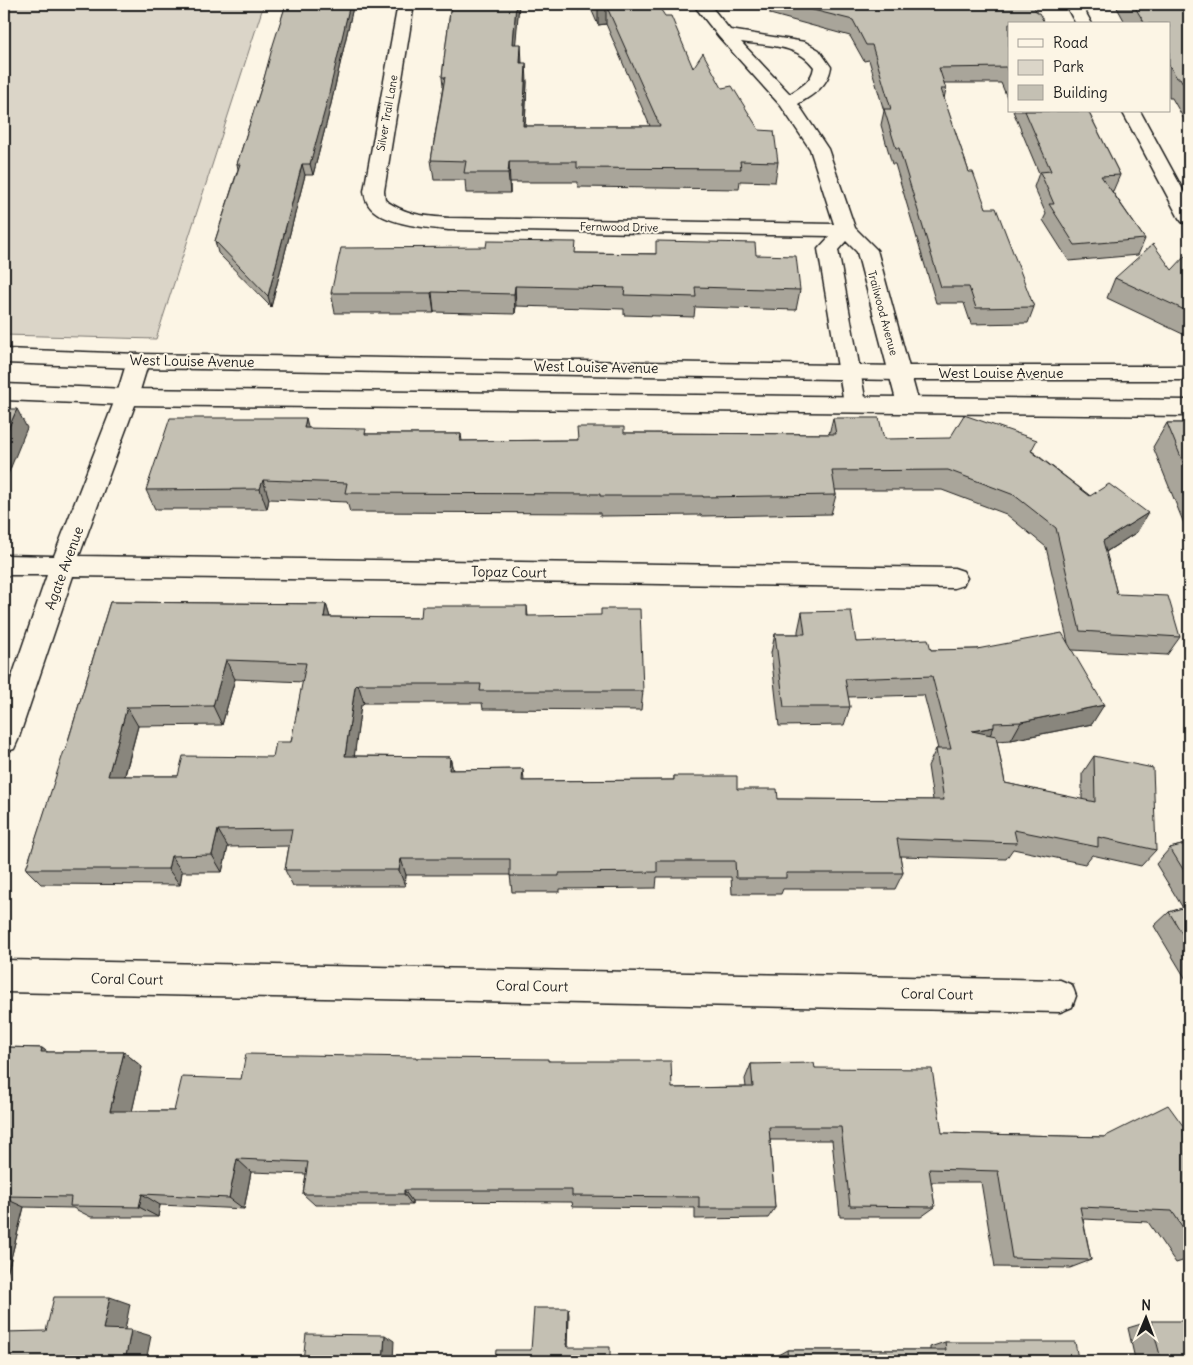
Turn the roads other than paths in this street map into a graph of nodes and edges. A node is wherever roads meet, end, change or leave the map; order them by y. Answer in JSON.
{"nodes":[{"id":1,"x":406,"y":4,"type":"edge"},
{"id":2,"x":701,"y":4,"type":"edge"},
{"id":3,"x":1073,"y":4,"type":"edge"},
{"id":4,"x":1083,"y":22,"type":"edge"},
{"id":5,"x":725,"y":34,"type":"junction"},
{"id":6,"x":788,"y":103,"type":"junction"},
{"id":7,"x":1132,"y":112,"type":"edge"},
{"id":8,"x":1185,"y":210,"type":"edge"},
{"id":9,"x":393,"y":214,"type":"joint"},
{"id":10,"x":846,"y":230,"type":"junction"},
{"id":11,"x":4,"y":356,"type":"edge"},
{"id":12,"x":138,"y":361,"type":"junction"},
{"id":13,"x":850,"y":371,"type":"junction"},
{"id":14,"x":899,"y":373,"type":"junction"},
{"id":15,"x":1189,"y":373,"type":"edge"},
{"id":16,"x":4,"y":392,"type":"edge"},
{"id":17,"x":127,"y":396,"type":"junction"},
{"id":18,"x":855,"y":403,"type":"junction"},
{"id":19,"x":908,"y":404,"type":"junction"},
{"id":20,"x":1189,"y":408,"type":"edge"},
{"id":21,"x":4,"y":566,"type":"edge"},
{"id":22,"x":64,"y":566,"type":"junction"},
{"id":23,"x":954,"y":578,"type":"dead end"},
{"id":24,"x":4,"y":740,"type":"edge"},
{"id":25,"x":4,"y":976,"type":"edge"},
{"id":26,"x":1060,"y":996,"type":"dead end"}],
"edges":[{"from":1,"to":9,"type":"street","name":"Silver Trail Lane"},
{"from":2,"to":5,"type":"street","name":"Trailwood Avenue"},
{"from":3,"to":4,"type":"street"},
{"from":5,"to":6,"type":"street","name":"Trailwood Avenue"},
{"from":5,"to":6,"type":"street"},
{"from":6,"to":10,"type":"street","name":"Trailwood Avenue"},
{"from":7,"to":8,"type":"street"},
{"from":9,"to":10,"type":"street","name":"Fernwood Drive"},
{"from":10,"to":13,"type":"street"},
{"from":10,"to":14,"type":"street","name":"Trailwood Avenue"},
{"from":11,"to":12,"type":"street","name":"West Louise Avenue"},
{"from":12,"to":13,"type":"street","name":"West Louise Avenue"},
{"from":12,"to":17,"type":"street","name":"Agate Avenue"},
{"from":13,"to":14,"type":"street","name":"West Louise Avenue"},
{"from":13,"to":18,"type":"street"},
{"from":14,"to":15,"type":"street","name":"West Louise Avenue"},
{"from":14,"to":19,"type":"street","name":"Trailwood Avenue"},
{"from":16,"to":17,"type":"street"},
{"from":17,"to":18,"type":"street"},
{"from":17,"to":22,"type":"street","name":"Agate Avenue"},
{"from":18,"to":19,"type":"street"},
{"from":19,"to":20,"type":"street"},
{"from":21,"to":22,"type":"street","name":"Topaz Court"},
{"from":22,"to":23,"type":"street","name":"Topaz Court"},
{"from":22,"to":24,"type":"street","name":"Agate Avenue"},
{"from":25,"to":26,"type":"street","name":"Coral Court"}]}
